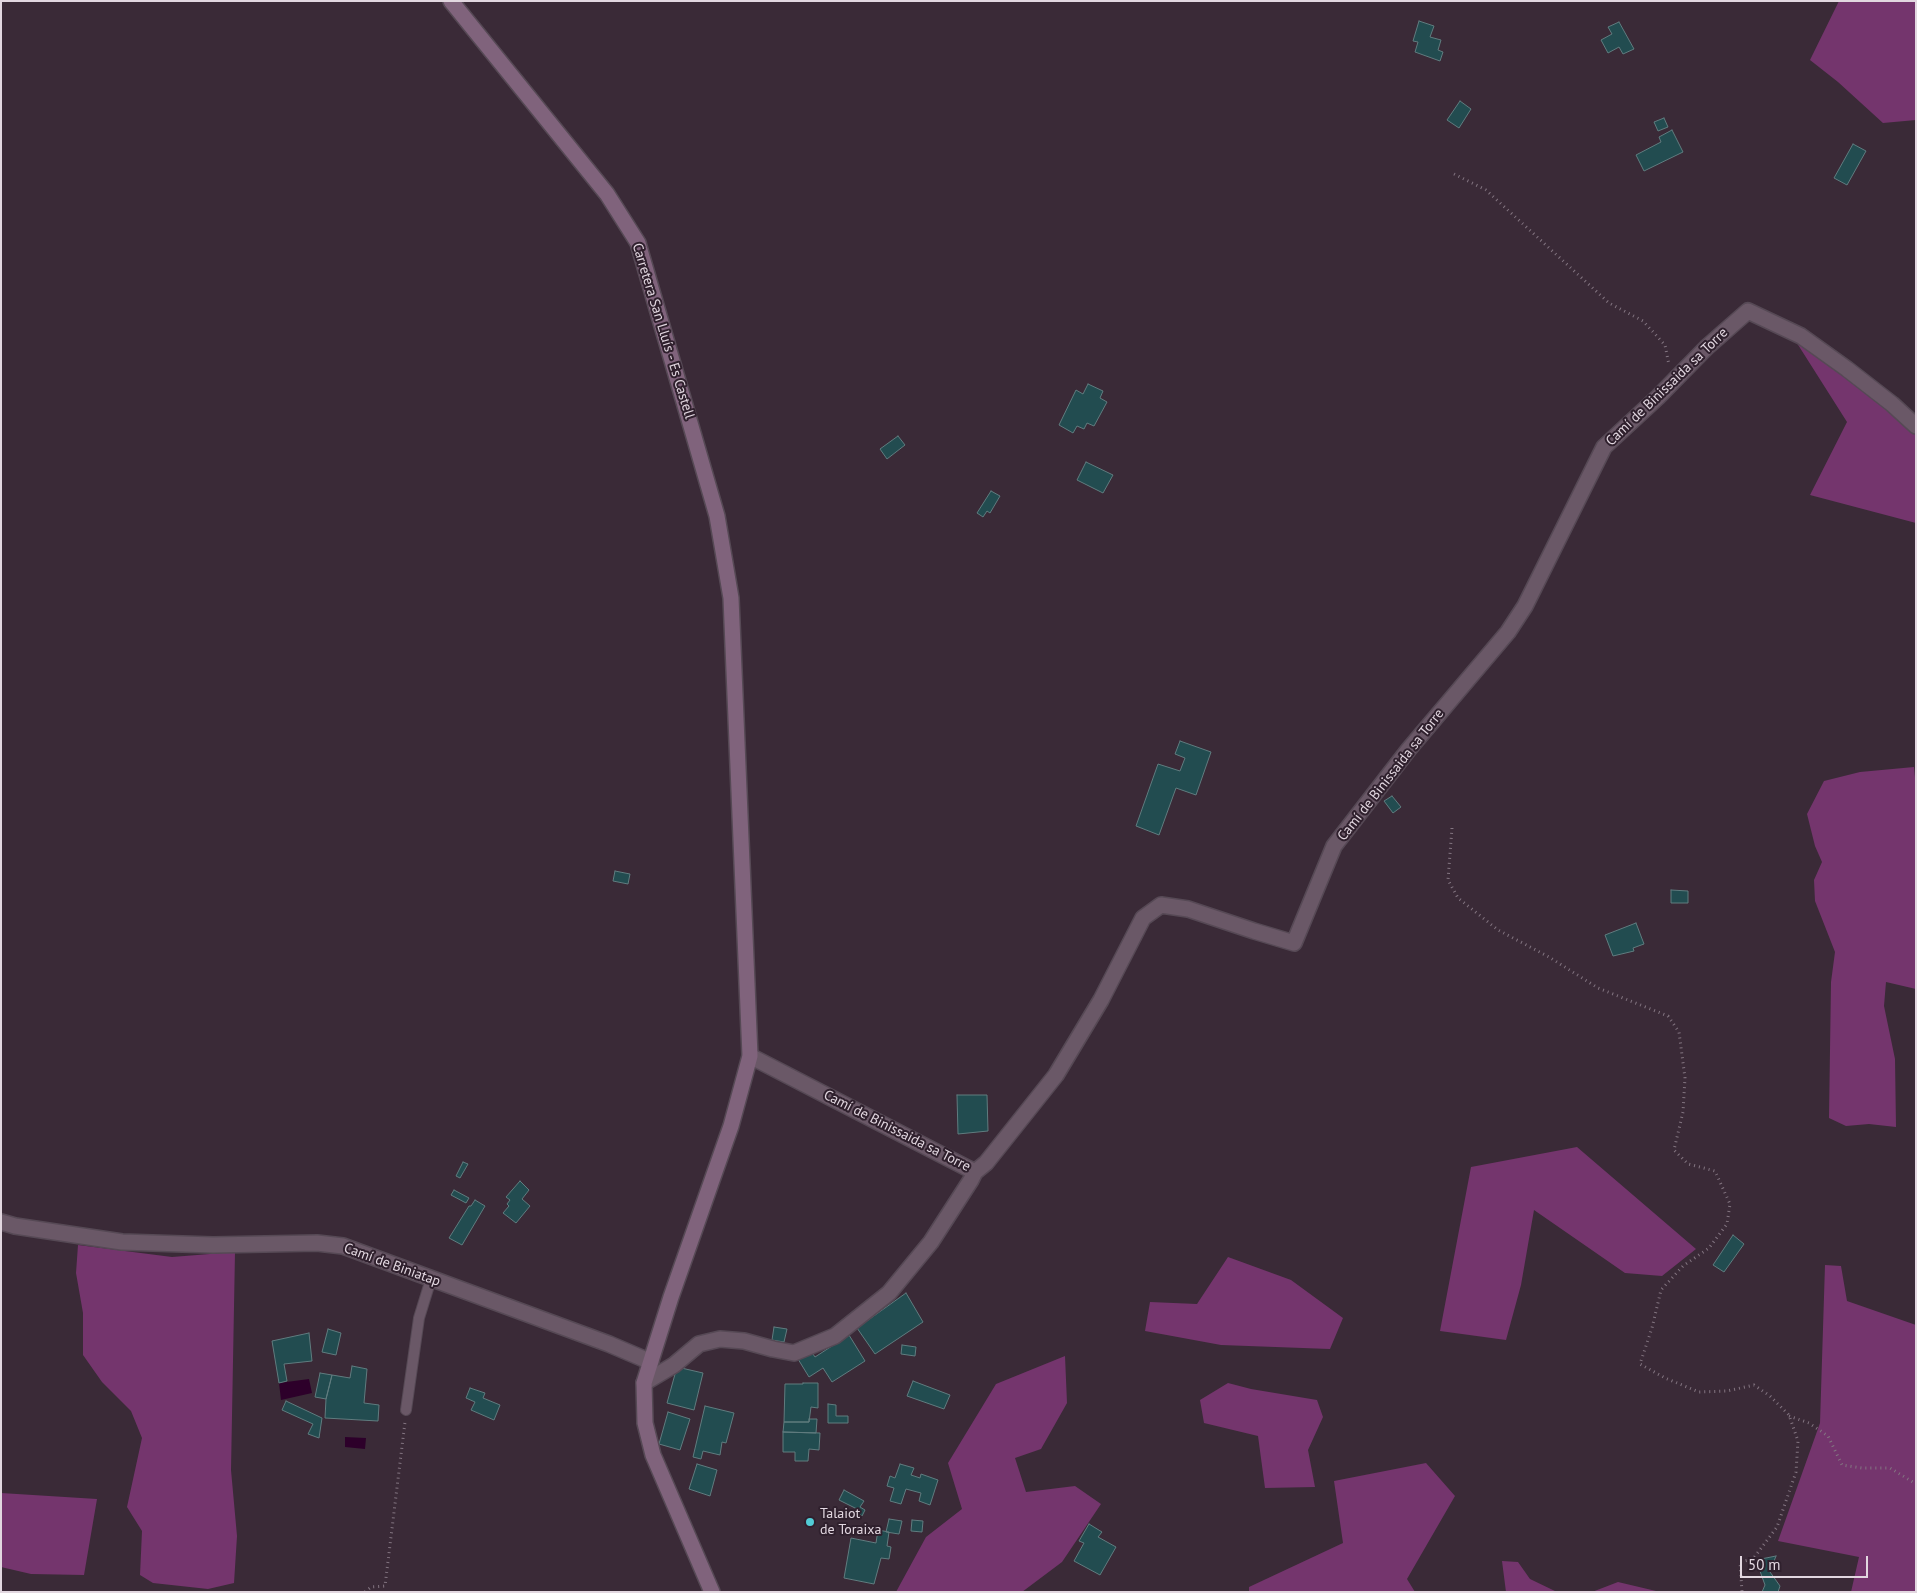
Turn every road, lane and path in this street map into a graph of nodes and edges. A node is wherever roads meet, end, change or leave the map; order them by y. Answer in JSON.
{"nodes":[{"id":1,"x":451,"y":1,"type":"edge"},
{"id":2,"x":1454,"y":174,"type":"dead end"},
{"id":3,"x":1672,"y":382,"type":"junction"},
{"id":4,"x":1916,"y":426,"type":"edge"},
{"id":5,"x":1452,"y":828,"type":"dead end"},
{"id":6,"x":750,"y":1056,"type":"junction"},
{"id":7,"x":975,"y":1172,"type":"junction"},
{"id":8,"x":1,"y":1222,"type":"edge"},
{"id":9,"x":431,"y":1279,"type":"junction"},
{"id":10,"x":650,"y":1362,"type":"junction"},
{"id":11,"x":644,"y":1383,"type":"junction"},
{"id":12,"x":406,"y":1410,"type":"joint"},
{"id":13,"x":1789,"y":1416,"type":"junction"},
{"id":14,"x":1916,"y":1484,"type":"edge"},
{"id":15,"x":385,"y":1586,"type":"junction"},
{"id":16,"x":365,"y":1592,"type":"edge"},
{"id":17,"x":384,"y":1592,"type":"edge"},
{"id":18,"x":712,"y":1592,"type":"edge"},
{"id":19,"x":1742,"y":1592,"type":"edge"}],
"edges":[{"from":1,"to":6,"type":"main road","name":"Carretera San Lluís - Es Castell"},
{"from":2,"to":3,"type":"path"},
{"from":3,"to":4,"type":"street","name":"Camí de Binissaida sa Torre"},
{"from":3,"to":7,"type":"street","name":"Camí de Binissaida sa Torre"},
{"from":5,"to":13,"type":"path"},
{"from":6,"to":7,"type":"street","name":"Camí de Binissaida sa Torre"},
{"from":6,"to":10,"type":"main road","name":"Carretera San Lluís - Es Castell"},
{"from":7,"to":11,"type":"street"},
{"from":8,"to":9,"type":"street","name":"Camí de Biniatap"},
{"from":9,"to":10,"type":"street","name":"Camí de Biniatap"},
{"from":9,"to":12,"type":"lane"},
{"from":10,"to":11,"type":"main road","name":"Carretera San Lluís - Es Castell"},
{"from":11,"to":18,"type":"main road","name":"Carretera San Lluís - Es Castell"},
{"from":12,"to":15,"type":"path"},
{"from":13,"to":14,"type":"path"},
{"from":13,"to":19,"type":"path"},
{"from":15,"to":16,"type":"path"},
{"from":15,"to":17,"type":"path"}]}
